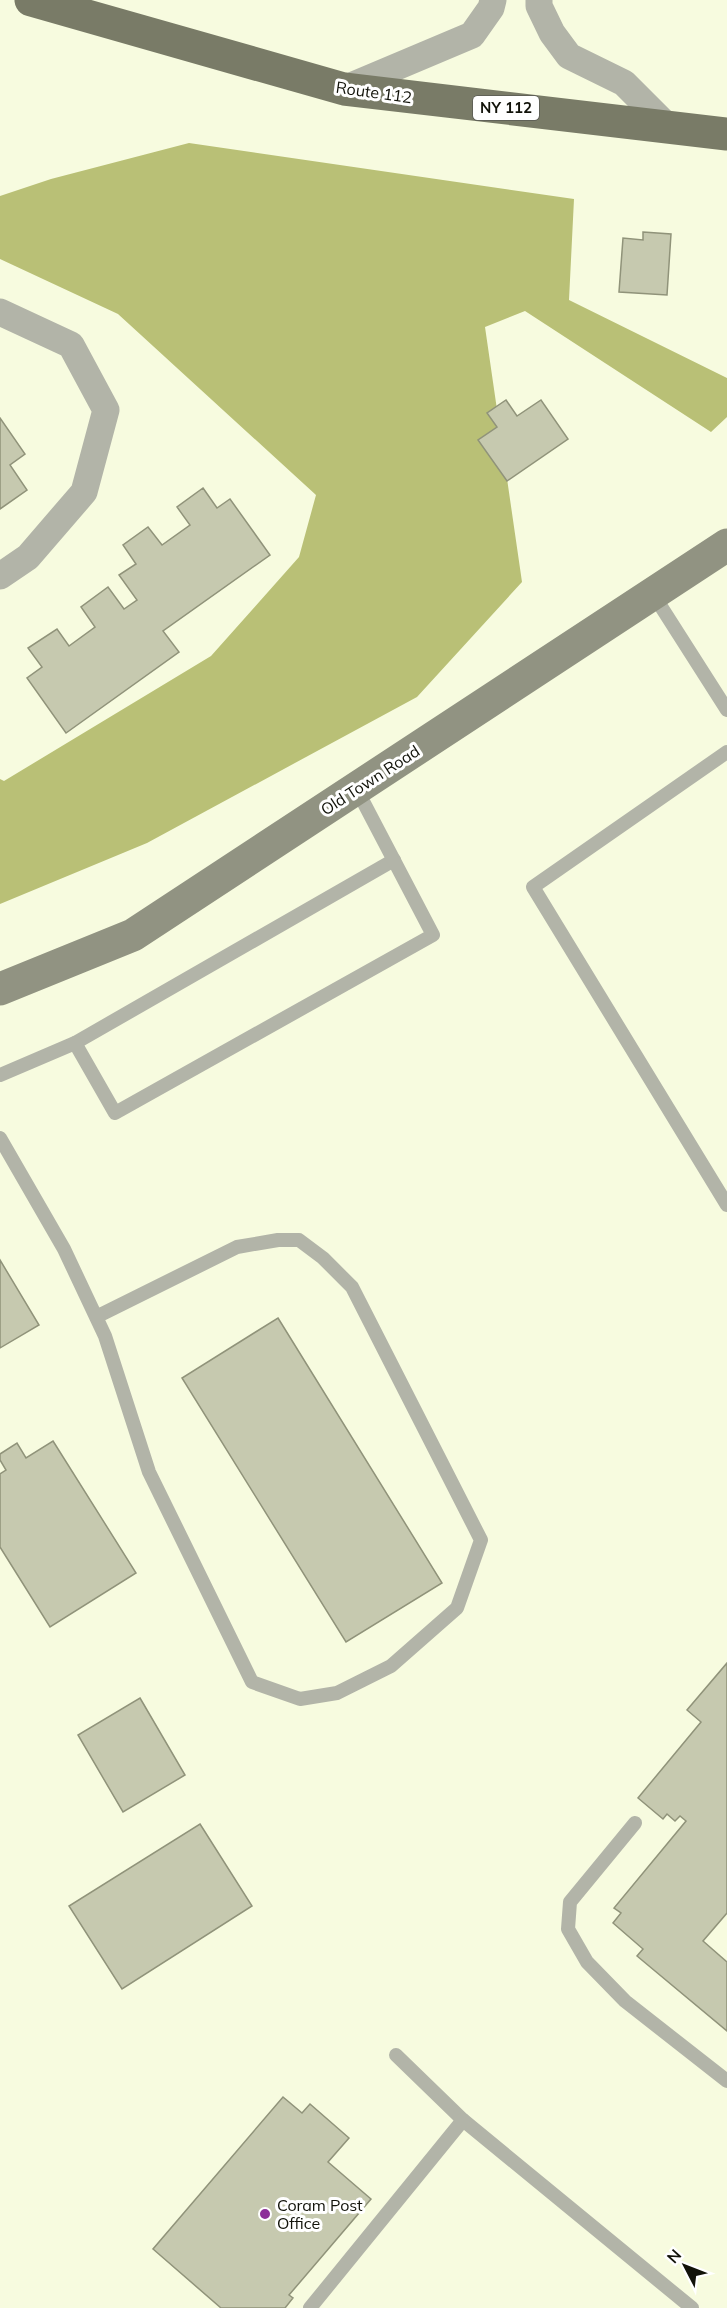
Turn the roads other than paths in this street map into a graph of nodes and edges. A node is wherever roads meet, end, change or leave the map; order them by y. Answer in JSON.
{"nodes":[{"id":1,"x":31,"y":0,"type":"edge"},
{"id":2,"x":493,"y":0,"type":"edge"},
{"id":3,"x":539,"y":0,"type":"edge"},
{"id":4,"x":344,"y":89,"type":"junction"},
{"id":5,"x":669,"y":127,"type":"junction"},
{"id":6,"x":727,"y":134,"type":"edge"},
{"id":7,"x":0,"y":312,"type":"edge"},
{"id":8,"x":727,"y":545,"type":"edge"},
{"id":9,"x":0,"y":576,"type":"edge"},
{"id":10,"x":653,"y":594,"type":"junction"},
{"id":11,"x":724,"y":700,"type":"edge"},
{"id":12,"x":727,"y":752,"type":"edge"},
{"id":13,"x":355,"y":785,"type":"junction"},
{"id":14,"x":394,"y":860,"type":"junction"},
{"id":15,"x":0,"y":989,"type":"edge"},
{"id":16,"x":75,"y":1043,"type":"junction"},
{"id":17,"x":0,"y":1075,"type":"edge"},
{"id":18,"x":0,"y":1138,"type":"edge"},
{"id":19,"x":727,"y":1205,"type":"edge"},
{"id":20,"x":96,"y":1317,"type":"junction"},
{"id":21,"x":636,"y":1824,"type":"dead end"},
{"id":22,"x":396,"y":2055,"type":"dead end"},
{"id":23,"x":727,"y":2081,"type":"edge"},
{"id":24,"x":463,"y":2120,"type":"junction"},
{"id":25,"x":310,"y":2308,"type":"edge"},
{"id":26,"x":692,"y":2308,"type":"edge"}],
"edges":[{"from":1,"to":4,"type":"main road","name":"Route 112","number":"NY 112"},
{"from":2,"to":4,"type":"street"},
{"from":3,"to":5,"type":"street"},
{"from":4,"to":5,"type":"main road","name":"Route 112","number":"NY 112"},
{"from":5,"to":6,"type":"main road","name":"Route 112","number":"NY 112"},
{"from":7,"to":9,"type":"street"},
{"from":8,"to":10,"type":"main road","name":"Old Town Road"},
{"from":10,"to":11,"type":"lane"},
{"from":10,"to":13,"type":"main road","name":"Old Town Road"},
{"from":12,"to":19,"type":"lane"},
{"from":13,"to":14,"type":"lane"},
{"from":13,"to":15,"type":"main road","name":"Old Town Road"},
{"from":14,"to":16,"type":"lane"},
{"from":14,"to":16,"type":"lane"},
{"from":16,"to":17,"type":"lane"},
{"from":18,"to":20,"type":"lane"},
{"from":20,"to":20,"type":"lane"},
{"from":21,"to":23,"type":"lane"},
{"from":22,"to":24,"type":"lane"},
{"from":24,"to":25,"type":"lane"},
{"from":24,"to":26,"type":"lane"}]}
